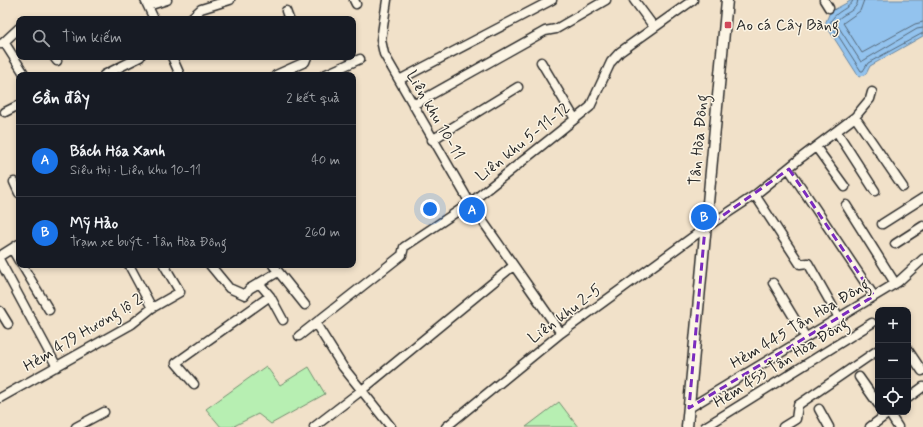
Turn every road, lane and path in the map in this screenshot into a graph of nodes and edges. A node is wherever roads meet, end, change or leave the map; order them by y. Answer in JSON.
{"nodes":[{"id":1,"x":167,"y":0,"type":"edge"},
{"id":2,"x":230,"y":0,"type":"edge"},
{"id":3,"x":387,"y":0,"type":"edge"},
{"id":4,"x":552,"y":0,"type":"edge"},
{"id":5,"x":606,"y":0,"type":"edge"},
{"id":6,"x":634,"y":0,"type":"edge"},
{"id":7,"x":693,"y":0,"type":"edge"},
{"id":8,"x":727,"y":0,"type":"edge"},
{"id":9,"x":824,"y":0,"type":"edge"},
{"id":10,"x":147,"y":3,"type":"edge"},
{"id":11,"x":829,"y":8,"type":"dead end"},
{"id":12,"x":153,"y":16,"type":"edge"},
{"id":13,"x":193,"y":16,"type":"edge"},
{"id":14,"x":654,"y":27,"type":"junction"},
{"id":15,"x":16,"y":31,"type":"edge"},
{"id":16,"x":2,"y":43,"type":"edge"},
{"id":17,"x":360,"y":59,"type":"dead end"},
{"id":18,"x":134,"y":60,"type":"edge"},
{"id":19,"x":173,"y":60,"type":"edge"},
{"id":20,"x":305,"y":60,"type":"edge"},
{"id":21,"x":541,"y":62,"type":"dead end"},
{"id":22,"x":23,"y":72,"type":"edge"},
{"id":23,"x":110,"y":72,"type":"edge"},
{"id":24,"x":179,"y":72,"type":"edge"},
{"id":25,"x":282,"y":72,"type":"edge"},
{"id":26,"x":331,"y":72,"type":"edge"},
{"id":27,"x":399,"y":80,"type":"junction"},
{"id":28,"x":518,"y":87,"type":"dead end"},
{"id":29,"x":872,"y":92,"type":"dead end"},
{"id":30,"x":413,"y":105,"type":"junction"},
{"id":31,"x":16,"y":106,"type":"edge"},
{"id":32,"x":5,"y":112,"type":"dead end"},
{"id":33,"x":855,"y":117,"type":"junction"},
{"id":34,"x":575,"y":119,"type":"junction"},
{"id":35,"x":837,"y":132,"type":"junction"},
{"id":36,"x":432,"y":140,"type":"junction"},
{"id":37,"x":816,"y":147,"type":"junction"},
{"id":38,"x":788,"y":169,"type":"junction"},
{"id":39,"x":14,"y":182,"type":"dead end"},
{"id":40,"x":16,"y":186,"type":"edge"},
{"id":41,"x":845,"y":187,"type":"dead end"},
{"id":42,"x":904,"y":188,"type":"dead end"},
{"id":43,"x":875,"y":191,"type":"dead end"},
{"id":44,"x":755,"y":195,"type":"junction"},
{"id":45,"x":923,"y":198,"type":"edge"},
{"id":46,"x":470,"y":203,"type":"junction"},
{"id":47,"x":846,"y":205,"type":"dead end"},
{"id":48,"x":882,"y":224,"type":"dead end"},
{"id":49,"x":923,"y":226,"type":"edge"},
{"id":50,"x":706,"y":228,"type":"junction"},
{"id":51,"x":895,"y":244,"type":"dead end"},
{"id":52,"x":16,"y":247,"type":"edge"},
{"id":53,"x":0,"y":256,"type":"edge"},
{"id":54,"x":923,"y":259,"type":"edge"},
{"id":55,"x":0,"y":261,"type":"edge"},
{"id":56,"x":513,"y":266,"type":"junction"},
{"id":57,"x":24,"y":268,"type":"edge"},
{"id":58,"x":131,"y":268,"type":"edge"},
{"id":59,"x":166,"y":268,"type":"edge"},
{"id":60,"x":212,"y":268,"type":"edge"},
{"id":61,"x":276,"y":268,"type":"edge"},
{"id":62,"x":259,"y":283,"type":"junction"},
{"id":63,"x":773,"y":283,"type":"dead end"},
{"id":64,"x":895,"y":283,"type":"junction"},
{"id":65,"x":270,"y":296,"type":"junction"},
{"id":66,"x":874,"y":296,"type":"junction"},
{"id":67,"x":304,"y":305,"type":"dead end"},
{"id":68,"x":152,"y":308,"type":"junction"},
{"id":69,"x":49,"y":310,"type":"dead end"},
{"id":70,"x":0,"y":311,"type":"edge"},
{"id":71,"x":838,"y":316,"type":"junction"},
{"id":72,"x":283,"y":320,"type":"dead end"},
{"id":73,"x":872,"y":323,"type":"dead end"},
{"id":74,"x":8,"y":324,"type":"dead end"},
{"id":75,"x":316,"y":324,"type":"junction"},
{"id":76,"x":560,"y":334,"type":"junction"},
{"id":77,"x":298,"y":336,"type":"dead end"},
{"id":78,"x":805,"y":336,"type":"junction"},
{"id":79,"x":875,"y":352,"type":"edge"},
{"id":80,"x":911,"y":354,"type":"edge"},
{"id":81,"x":57,"y":367,"type":"junction"},
{"id":82,"x":922,"y":371,"type":"dead end"},
{"id":83,"x":859,"y":377,"type":"dead end"},
{"id":84,"x":194,"y":384,"type":"dead end"},
{"id":85,"x":923,"y":387,"type":"edge"},
{"id":86,"x":362,"y":390,"type":"junction"},
{"id":87,"x":911,"y":394,"type":"edge"},
{"id":88,"x":0,"y":398,"type":"edge"},
{"id":89,"x":875,"y":400,"type":"edge"},
{"id":90,"x":689,"y":408,"type":"junction"},
{"id":91,"x":819,"y":409,"type":"dead end"},
{"id":92,"x":104,"y":412,"type":"dead end"},
{"id":93,"x":885,"y":415,"type":"edge"},
{"id":94,"x":889,"y":415,"type":"edge"},
{"id":95,"x":76,"y":427,"type":"edge"},
{"id":96,"x":314,"y":427,"type":"edge"},
{"id":97,"x":391,"y":427,"type":"edge"},
{"id":98,"x":446,"y":427,"type":"edge"},
{"id":99,"x":687,"y":427,"type":"edge"},
{"id":100,"x":705,"y":427,"type":"edge"},
{"id":101,"x":783,"y":427,"type":"edge"},
{"id":102,"x":829,"y":427,"type":"edge"},
{"id":103,"x":870,"y":427,"type":"edge"},
{"id":104,"x":898,"y":427,"type":"edge"}],
"edges":[{"from":1,"to":10,"type":"street"},
{"from":2,"to":13,"type":"street"},
{"from":3,"to":27,"type":"street","name":"Liên khu 10-11"},
{"from":4,"to":27,"type":"street"},
{"from":5,"to":30,"type":"street"},
{"from":6,"to":14,"type":"street"},
{"from":7,"to":14,"type":"street","name":"Liên khu 5-11-12"},
{"from":8,"to":50,"type":"street","name":"Tân Hòa Đông"},
{"from":9,"to":11,"type":"street"},
{"from":10,"to":12,"type":"street"},
{"from":14,"to":34,"type":"street","name":"Liên khu 5-11-12"},
{"from":15,"to":16,"type":"street"},
{"from":16,"to":22,"type":"street"},
{"from":17,"to":26,"type":"street"},
{"from":18,"to":23,"type":"street"},
{"from":19,"to":24,"type":"street"},
{"from":20,"to":25,"type":"street"},
{"from":21,"to":34,"type":"street"},
{"from":27,"to":30,"type":"street","name":"Liên khu 10-11"},
{"from":28,"to":36,"type":"street"},
{"from":29,"to":33,"type":"street","name":"Liên khu 2-5"},
{"from":30,"to":36,"type":"street","name":"Liên khu 10-11"},
{"from":31,"to":32,"type":"street"},
{"from":33,"to":35,"type":"street","name":"Liên khu 2-5"},
{"from":33,"to":42,"type":"street"},
{"from":34,"to":46,"type":"street","name":"Liên khu 5-11-12"},
{"from":35,"to":37,"type":"street","name":"Liên khu 2-5"},
{"from":35,"to":43,"type":"street"},
{"from":36,"to":46,"type":"street","name":"Liên khu 10-11"},
{"from":37,"to":38,"type":"street","name":"Liên khu 2-5"},
{"from":37,"to":41,"type":"street"},
{"from":38,"to":44,"type":"street","name":"Liên khu 2-5"},
{"from":38,"to":66,"type":"street"},
{"from":39,"to":40,"type":"street"},
{"from":44,"to":50,"type":"street","name":"Liên khu 2-5"},
{"from":44,"to":71,"type":"street"},
{"from":45,"to":48,"type":"street"},
{"from":46,"to":56,"type":"street","name":"Liên khu 10-11"},
{"from":46,"to":75,"type":"street","name":"Liên khu 5-11-12"},
{"from":47,"to":64,"type":"street"},
{"from":49,"to":51,"type":"street"},
{"from":50,"to":76,"type":"street","name":"Liên khu 2-5"},
{"from":50,"to":90,"type":"street","name":"Tân Hòa Đông"},
{"from":52,"to":53,"type":"street"},
{"from":54,"to":64,"type":"street","name":"Hẻm 445 Tân Hòa Đông"},
{"from":55,"to":81,"type":"street"},
{"from":56,"to":76,"type":"street","name":"Liên khu 10-11"},
{"from":56,"to":86,"type":"street"},
{"from":57,"to":69,"type":"street"},
{"from":58,"to":68,"type":"street"},
{"from":59,"to":68,"type":"street","name":"Hẻm 479 Hương lộ 2"},
{"from":60,"to":62,"type":"street"},
{"from":61,"to":62,"type":"street"},
{"from":61,"to":67,"type":"street"},
{"from":62,"to":65,"type":"street"},
{"from":63,"to":78,"type":"street"},
{"from":64,"to":66,"type":"street","name":"Hẻm 445 Tân Hòa Đông"},
{"from":65,"to":72,"type":"street"},
{"from":65,"to":84,"type":"street"},
{"from":66,"to":71,"type":"street","name":"Hẻm 445 Tân Hòa Đông"},
{"from":68,"to":81,"type":"street","name":"Hẻm 479 Hương lộ 2"},
{"from":70,"to":74,"type":"street"},
{"from":71,"to":78,"type":"street","name":"Hẻm 445 Tân Hòa Đông"},
{"from":73,"to":100,"type":"street","name":"Hẻm 453 Tân Hòa Đông"},
{"from":75,"to":77,"type":"street","name":"Liên khu 5-11-12"},
{"from":75,"to":86,"type":"street"},
{"from":76,"to":98,"type":"street","name":"Liên khu 2-5"},
{"from":78,"to":90,"type":"street","name":"Hẻm 445 Tân Hòa Đông"},
{"from":79,"to":101,"type":"street"},
{"from":80,"to":82,"type":"street"},
{"from":81,"to":88,"type":"street","name":"Hẻm 479 Hương lộ 2"},
{"from":83,"to":89,"type":"street"},
{"from":85,"to":87,"type":"street"},
{"from":86,"to":96,"type":"street"},
{"from":86,"to":97,"type":"street"},
{"from":90,"to":99,"type":"street","name":"Tân Hòa Đông"},
{"from":91,"to":102,"type":"street"},
{"from":92,"to":95,"type":"street"},
{"from":93,"to":103,"type":"street"},
{"from":94,"to":104,"type":"street"}]}
